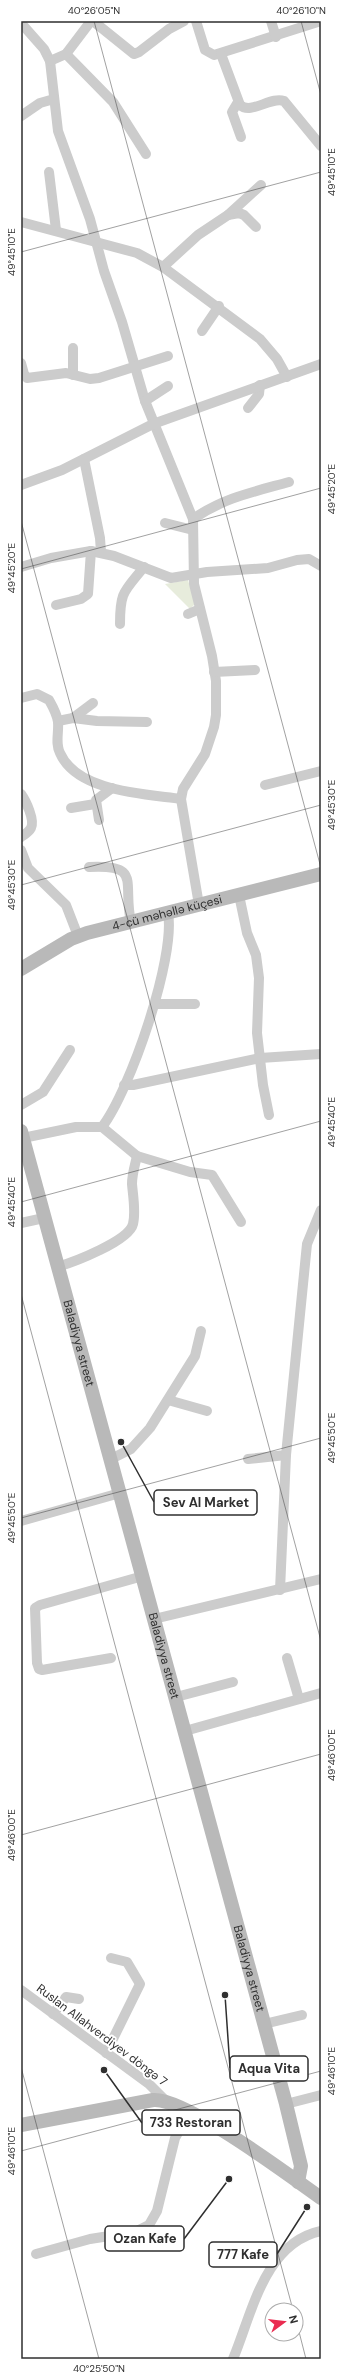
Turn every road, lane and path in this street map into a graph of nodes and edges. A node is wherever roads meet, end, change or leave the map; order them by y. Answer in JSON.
{"nodes":[{"id":1,"x":92,"y":21,"type":"edge"},
{"id":2,"x":184,"y":21,"type":"edge"},
{"id":3,"x":196,"y":21,"type":"edge"},
{"id":4,"x":271,"y":21,"type":"edge"},
{"id":5,"x":321,"y":21,"type":"edge"},
{"id":6,"x":21,"y":23,"type":"edge"},
{"id":7,"x":276,"y":36,"type":"junction"},
{"id":8,"x":66,"y":54,"type":"junction"},
{"id":9,"x":221,"y":54,"type":"junction"},
{"id":10,"x":50,"y":61,"type":"junction"},
{"id":11,"x":54,"y":99,"type":"junction"},
{"id":12,"x":238,"y":102,"type":"junction"},
{"id":13,"x":23,"y":112,"type":"edge"},
{"id":14,"x":240,"y":137,"type":"dead end"},
{"id":15,"x":321,"y":146,"type":"edge"},
{"id":16,"x":146,"y":154,"type":"dead end"},
{"id":17,"x":49,"y":172,"type":"dead end"},
{"id":18,"x":262,"y":185,"type":"dead end"},
{"id":19,"x":228,"y":215,"type":"junction"},
{"id":20,"x":21,"y":222,"type":"edge"},
{"id":21,"x":256,"y":227,"type":"dead end"},
{"id":22,"x":56,"y":230,"type":"junction"},
{"id":23,"x":97,"y":244,"type":"junction"},
{"id":24,"x":163,"y":267,"type":"junction"},
{"id":25,"x":219,"y":306,"type":"junction"},
{"id":26,"x":202,"y":331,"type":"dead end"},
{"id":27,"x":73,"y":348,"type":"dead end"},
{"id":28,"x":168,"y":356,"type":"dead end"},
{"id":29,"x":21,"y":363,"type":"edge"},
{"id":30,"x":321,"y":364,"type":"edge"},
{"id":31,"x":134,"y":368,"type":"junction"},
{"id":32,"x":73,"y":374,"type":"junction"},
{"id":33,"x":287,"y":377,"type":"junction"},
{"id":34,"x":260,"y":385,"type":"junction"},
{"id":35,"x":168,"y":386,"type":"dead end"},
{"id":36,"x":145,"y":401,"type":"junction"},
{"id":37,"x":248,"y":408,"type":"dead end"},
{"id":38,"x":153,"y":424,"type":"junction"},
{"id":39,"x":84,"y":459,"type":"junction"},
{"id":40,"x":288,"y":482,"type":"dead end"},
{"id":41,"x":21,"y":485,"type":"edge"},
{"id":42,"x":193,"y":519,"type":"junction"},
{"id":43,"x":165,"y":522,"type":"dead end"},
{"id":44,"x":193,"y":530,"type":"junction"},
{"id":45,"x":96,"y":552,"type":"junction"},
{"id":46,"x":321,"y":566,"type":"edge"},
{"id":47,"x":21,"y":567,"type":"edge"},
{"id":48,"x":144,"y":568,"type":"junction"},
{"id":49,"x":193,"y":574,"type":"junction"},
{"id":50,"x":56,"y":605,"type":"dead end"},
{"id":51,"x":200,"y":609,"type":"junction"},
{"id":52,"x":188,"y":614,"type":"dead end"},
{"id":53,"x":120,"y":624,"type":"dead end"},
{"id":54,"x":255,"y":670,"type":"dead end"},
{"id":55,"x":214,"y":672,"type":"junction"},
{"id":56,"x":21,"y":698,"type":"edge"},
{"id":57,"x":94,"y":703,"type":"dead end"},
{"id":58,"x":73,"y":718,"type":"junction"},
{"id":59,"x":58,"y":721,"type":"junction"},
{"id":60,"x":147,"y":722,"type":"dead end"},
{"id":61,"x":321,"y":771,"type":"edge"},
{"id":62,"x":266,"y":785,"type":"dead end"},
{"id":63,"x":112,"y":788,"type":"junction"},
{"id":64,"x":21,"y":794,"type":"edge"},
{"id":65,"x":181,"y":799,"type":"junction"},
{"id":66,"x":95,"y":804,"type":"junction"},
{"id":67,"x":71,"y":808,"type":"dead end"},
{"id":68,"x":99,"y":820,"type":"dead end"},
{"id":69,"x":21,"y":837,"type":"edge"},
{"id":70,"x":21,"y":850,"type":"edge"},
{"id":71,"x":89,"y":867,"type":"dead end"},
{"id":72,"x":321,"y":874,"type":"edge"},
{"id":73,"x":239,"y":895,"type":"junction"},
{"id":74,"x":199,"y":905,"type":"junction"},
{"id":75,"x":168,"y":913,"type":"junction"},
{"id":76,"x":131,"y":922,"type":"junction"},
{"id":77,"x":78,"y":936,"type":"junction"},
{"id":78,"x":21,"y":969,"type":"edge"},
{"id":79,"x":155,"y":1004,"type":"junction"},
{"id":80,"x":195,"y":1004,"type":"dead end"},
{"id":81,"x":70,"y":1050,"type":"dead end"},
{"id":82,"x":321,"y":1054,"type":"edge"},
{"id":83,"x":260,"y":1058,"type":"junction"},
{"id":84,"x":124,"y":1085,"type":"junction"},
{"id":85,"x":21,"y":1105,"type":"edge"},
{"id":86,"x":269,"y":1115,"type":"dead end"},
{"id":87,"x":102,"y":1127,"type":"junction"},
{"id":88,"x":22,"y":1135,"type":"edge"},
{"id":89,"x":137,"y":1156,"type":"junction"},
{"id":90,"x":321,"y":1210,"type":"edge"},
{"id":91,"x":44,"y":1218,"type":"junction"},
{"id":92,"x":241,"y":1222,"type":"dead end"},
{"id":93,"x":21,"y":1223,"type":"edge"},
{"id":94,"x":57,"y":1267,"type":"junction"},
{"id":95,"x":201,"y":1331,"type":"dead end"},
{"id":96,"x":168,"y":1400,"type":"junction"},
{"id":97,"x":206,"y":1411,"type":"dead end"},
{"id":98,"x":286,"y":1455,"type":"junction"},
{"id":99,"x":111,"y":1459,"type":"junction"},
{"id":100,"x":248,"y":1459,"type":"dead end"},
{"id":101,"x":120,"y":1492,"type":"junction"},
{"id":102,"x":21,"y":1521,"type":"edge"},
{"id":103,"x":143,"y":1576,"type":"junction"},
{"id":104,"x":321,"y":1579,"type":"edge"},
{"id":105,"x":280,"y":1590,"type":"junction"},
{"id":106,"x":154,"y":1619,"type":"junction"},
{"id":107,"x":111,"y":1658,"type":"dead end"},
{"id":108,"x":287,"y":1658,"type":"dead end"},
{"id":109,"x":233,"y":1682,"type":"dead end"},
{"id":110,"x":321,"y":1693,"type":"edge"},
{"id":111,"x":176,"y":1698,"type":"junction"},
{"id":112,"x":299,"y":1699,"type":"junction"},
{"id":113,"x":185,"y":1731,"type":"junction"},
{"id":114,"x":111,"y":1958,"type":"dead end"},
{"id":115,"x":21,"y":1990,"type":"edge"},
{"id":116,"x":79,"y":1999,"type":"dead end"},
{"id":117,"x":53,"y":2014,"type":"junction"},
{"id":118,"x":302,"y":2014,"type":"dead end"},
{"id":119,"x":264,"y":2024,"type":"junction"},
{"id":120,"x":106,"y":2053,"type":"junction"},
{"id":121,"x":321,"y":2096,"type":"edge"},
{"id":122,"x":166,"y":2101,"type":"junction"},
{"id":123,"x":286,"y":2104,"type":"junction"},
{"id":124,"x":190,"y":2112,"type":"junction"},
{"id":125,"x":21,"y":2125,"type":"edge"},
{"id":126,"x":298,"y":2182,"type":"junction"},
{"id":127,"x":321,"y":2198,"type":"edge"},
{"id":128,"x":321,"y":2231,"type":"edge"},
{"id":129,"x":36,"y":2254,"type":"dead end"},
{"id":130,"x":233,"y":2359,"type":"edge"}],
"edges":[{"from":1,"to":2,"type":"street"},
{"from":1,"to":8,"type":"street"},
{"from":3,"to":9,"type":"street"},
{"from":4,"to":7,"type":"street"},
{"from":5,"to":7,"type":"street"},
{"from":6,"to":10,"type":"street"},
{"from":7,"to":9,"type":"street"},
{"from":8,"to":10,"type":"street"},
{"from":8,"to":16,"type":"street"},
{"from":9,"to":12,"type":"street"},
{"from":10,"to":11,"type":"street"},
{"from":11,"to":13,"type":"street"},
{"from":11,"to":23,"type":"street"},
{"from":12,"to":14,"type":"street"},
{"from":12,"to":15,"type":"street"},
{"from":17,"to":22,"type":"street"},
{"from":18,"to":19,"type":"street"},
{"from":19,"to":21,"type":"street"},
{"from":19,"to":24,"type":"street"},
{"from":20,"to":22,"type":"street"},
{"from":22,"to":23,"type":"street"},
{"from":23,"to":24,"type":"street"},
{"from":23,"to":31,"type":"street"},
{"from":24,"to":25,"type":"street"},
{"from":25,"to":26,"type":"street"},
{"from":25,"to":33,"type":"street"},
{"from":27,"to":32,"type":"street"},
{"from":28,"to":31,"type":"street"},
{"from":29,"to":32,"type":"street"},
{"from":30,"to":33,"type":"street"},
{"from":31,"to":32,"type":"street"},
{"from":31,"to":36,"type":"street"},
{"from":33,"to":34,"type":"street"},
{"from":34,"to":37,"type":"street"},
{"from":34,"to":38,"type":"street"},
{"from":35,"to":36,"type":"street"},
{"from":36,"to":38,"type":"street"},
{"from":38,"to":39,"type":"street"},
{"from":38,"to":42,"type":"street"},
{"from":39,"to":41,"type":"street"},
{"from":39,"to":45,"type":"street"},
{"from":40,"to":42,"type":"street"},
{"from":42,"to":44,"type":"street"},
{"from":43,"to":44,"type":"street"},
{"from":44,"to":49,"type":"street"},
{"from":45,"to":47,"type":"street"},
{"from":45,"to":48,"type":"street"},
{"from":45,"to":50,"type":"street"},
{"from":46,"to":49,"type":"street"},
{"from":48,"to":49,"type":"street"},
{"from":48,"to":53,"type":"street"},
{"from":49,"to":51,"type":"street"},
{"from":51,"to":52,"type":"street"},
{"from":51,"to":55,"type":"street"},
{"from":54,"to":55,"type":"street"},
{"from":55,"to":65,"type":"street"},
{"from":56,"to":59,"type":"street"},
{"from":57,"to":58,"type":"street"},
{"from":58,"to":59,"type":"street"},
{"from":58,"to":60,"type":"street"},
{"from":59,"to":63,"type":"street"},
{"from":61,"to":62,"type":"street"},
{"from":63,"to":65,"type":"street"},
{"from":63,"to":66,"type":"street"},
{"from":64,"to":69,"type":"street"},
{"from":65,"to":74,"type":"street"},
{"from":66,"to":67,"type":"street"},
{"from":66,"to":68,"type":"street"},
{"from":70,"to":77,"type":"street"},
{"from":71,"to":76,"type":"street"},
{"from":72,"to":73,"type":"street","name":"4-cü məhəllə küçesi"},
{"from":73,"to":74,"type":"street","name":"4-cü məhəllə küçesi"},
{"from":73,"to":83,"type":"street"},
{"from":74,"to":75,"type":"street","name":"4-cü məhəllə küçesi"},
{"from":75,"to":76,"type":"street","name":"4-cü məhəllə küçesi"},
{"from":75,"to":79,"type":"street"},
{"from":76,"to":77,"type":"street","name":"4-cü məhəllə küçesi"},
{"from":77,"to":78,"type":"street","name":"4-cü məhəllə küçesi"},
{"from":79,"to":80,"type":"street"},
{"from":79,"to":84,"type":"street"},
{"from":81,"to":85,"type":"street"},
{"from":82,"to":83,"type":"street"},
{"from":83,"to":84,"type":"street"},
{"from":83,"to":86,"type":"street"},
{"from":84,"to":87,"type":"street"},
{"from":87,"to":88,"type":"street"},
{"from":87,"to":89,"type":"street"},
{"from":88,"to":91,"type":"street","name":"Baladiyya street"},
{"from":89,"to":92,"type":"street"},
{"from":89,"to":94,"type":"street"},
{"from":90,"to":98,"type":"street"},
{"from":91,"to":93,"type":"street"},
{"from":91,"to":94,"type":"street","name":"Baladiyya street"},
{"from":94,"to":99,"type":"street","name":"Baladiyya street"},
{"from":95,"to":96,"type":"street"},
{"from":96,"to":97,"type":"street"},
{"from":96,"to":99,"type":"street"},
{"from":98,"to":100,"type":"street"},
{"from":98,"to":105,"type":"street"},
{"from":99,"to":101,"type":"street","name":"Baladiyya street"},
{"from":101,"to":102,"type":"street"},
{"from":101,"to":103,"type":"street","name":"Baladiyya street"},
{"from":103,"to":106,"type":"street","name":"Baladiyya street"},
{"from":103,"to":107,"type":"street"},
{"from":104,"to":105,"type":"street"},
{"from":105,"to":106,"type":"street"},
{"from":106,"to":111,"type":"street","name":"Baladiyya street"},
{"from":108,"to":112,"type":"street"},
{"from":109,"to":111,"type":"street"},
{"from":110,"to":112,"type":"street"},
{"from":111,"to":113,"type":"street","name":"Baladiyya street"},
{"from":112,"to":113,"type":"street"},
{"from":113,"to":119,"type":"street","name":"Baladiyya street"},
{"from":114,"to":120,"type":"street"},
{"from":115,"to":117,"type":"street","name":"Ruslan Allahverdiyev döngə 7"},
{"from":116,"to":117,"type":"street"},
{"from":117,"to":120,"type":"street","name":"Ruslan Allahverdiyev döngə 7"},
{"from":118,"to":119,"type":"street"},
{"from":119,"to":123,"type":"street","name":"Baladiyya street"},
{"from":120,"to":122,"type":"street","name":"Ruslan Allahverdiyev döngə 7"},
{"from":121,"to":123,"type":"street"},
{"from":122,"to":124,"type":"street"},
{"from":122,"to":125,"type":"street"},
{"from":123,"to":126,"type":"street","name":"Baladiyya street"},
{"from":124,"to":126,"type":"street"},
{"from":124,"to":129,"type":"street"},
{"from":126,"to":127,"type":"street"},
{"from":128,"to":130,"type":"street"}]}
